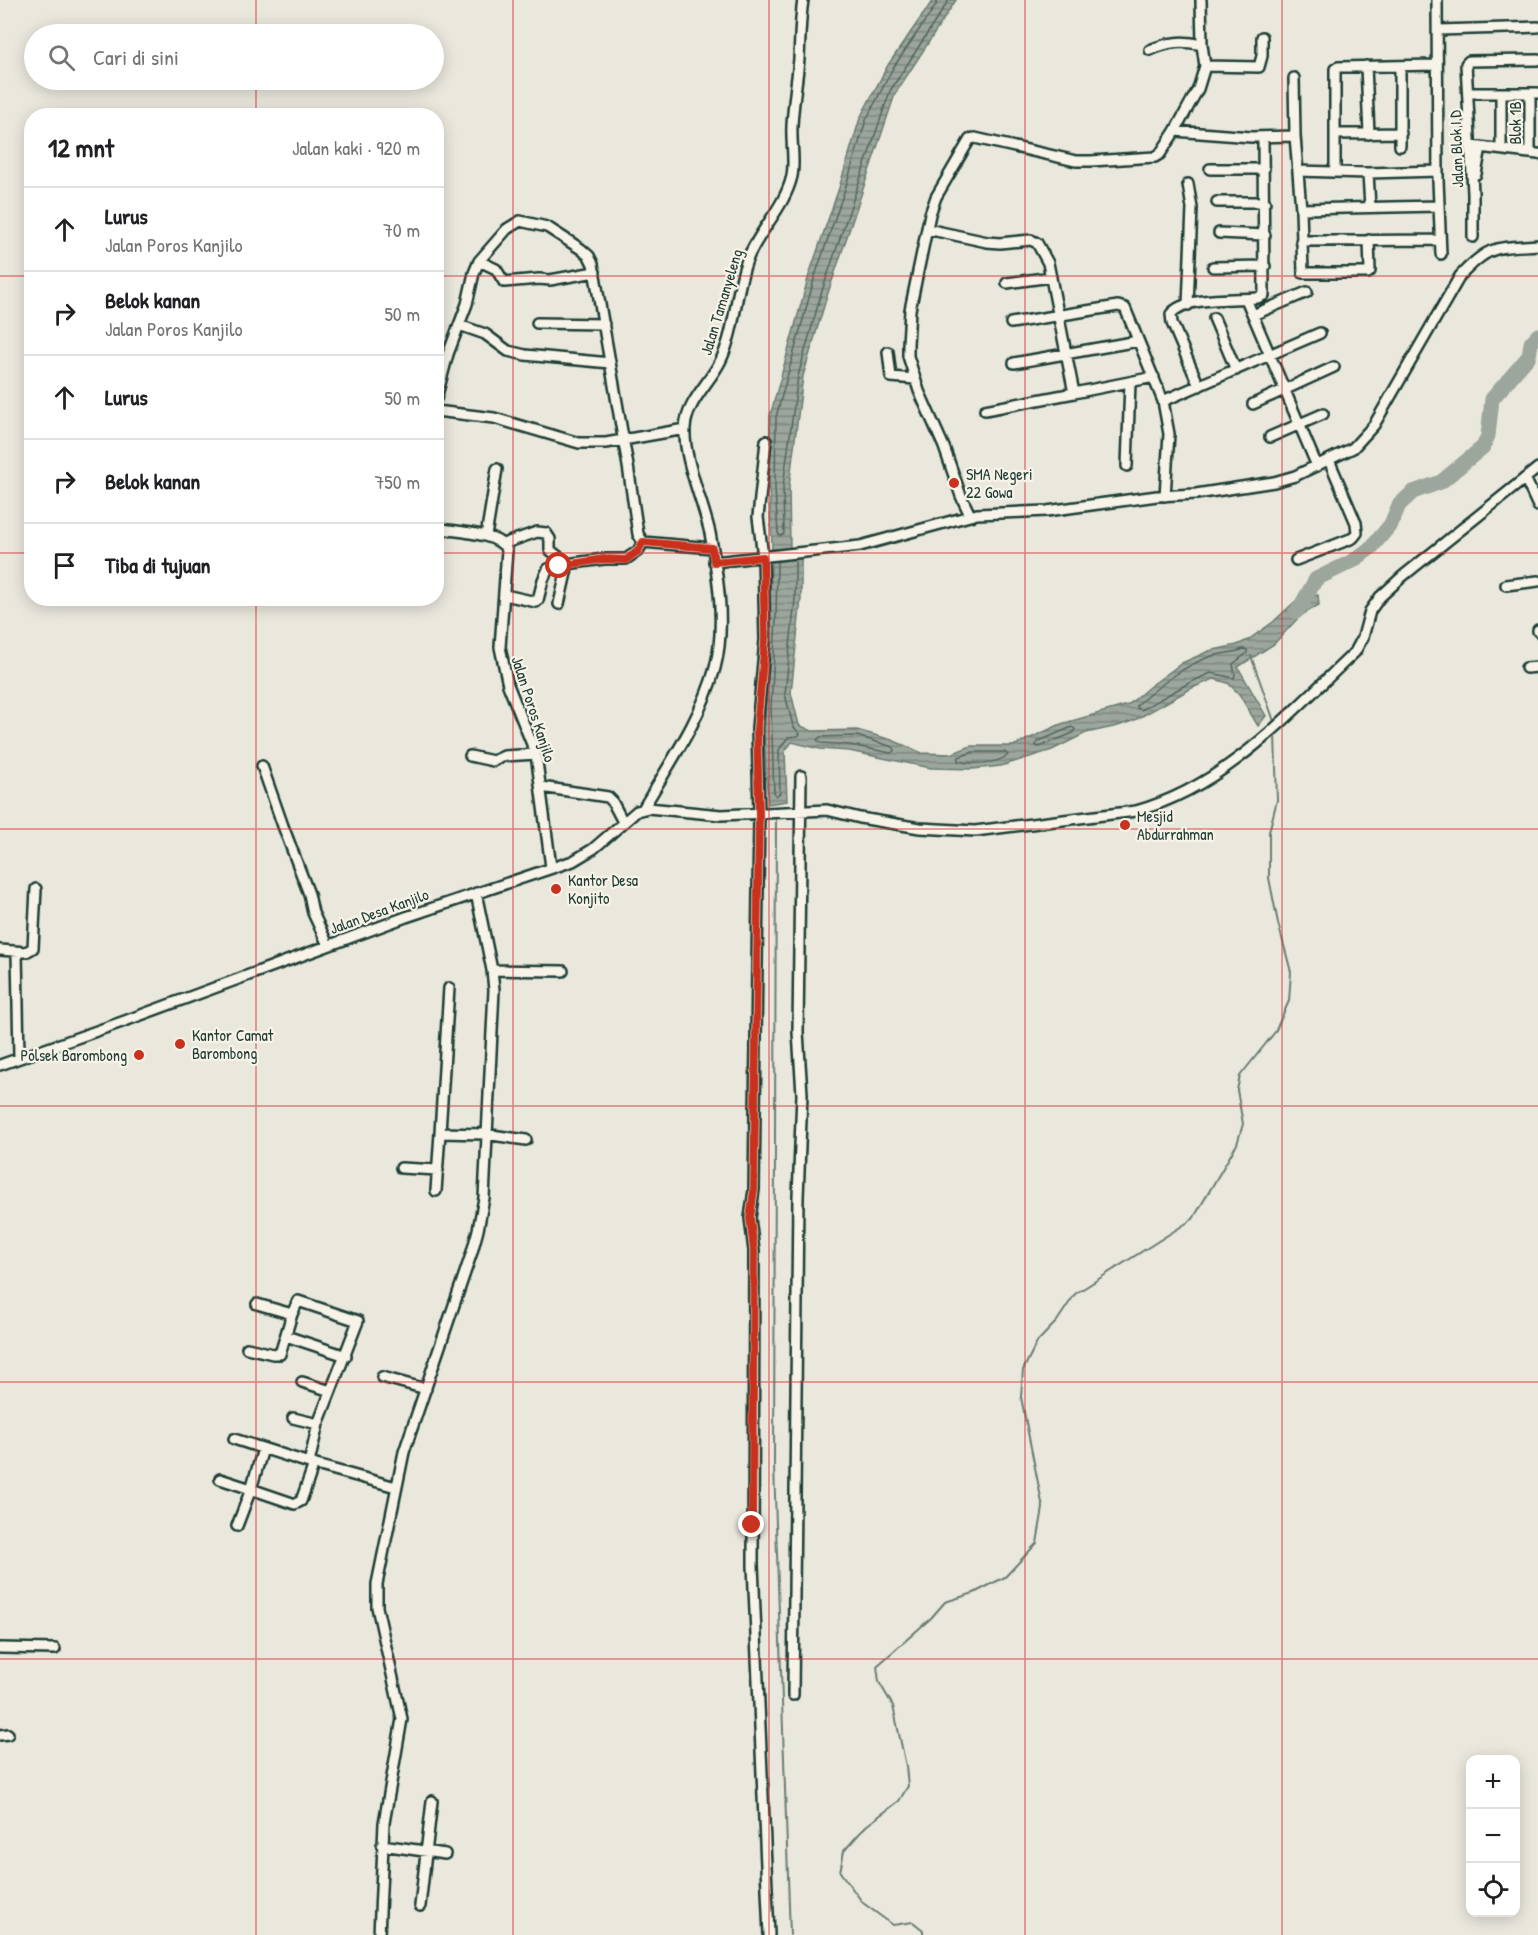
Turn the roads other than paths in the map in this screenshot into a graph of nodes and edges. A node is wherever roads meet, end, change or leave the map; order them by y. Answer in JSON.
{"nodes":[{"id":1,"x":803,"y":0,"type":"edge"},
{"id":2,"x":1201,"y":0,"type":"edge"},
{"id":3,"x":1437,"y":0,"type":"edge"},
{"id":4,"x":1538,"y":27,"type":"edge"},
{"id":5,"x":1438,"y":30,"type":"junction"},
{"id":6,"x":1262,"y":37,"type":"dead end"},
{"id":7,"x":1202,"y":45,"type":"junction"},
{"id":8,"x":1150,"y":50,"type":"dead end"},
{"id":9,"x":1538,"y":60,"type":"edge"},
{"id":10,"x":1436,"y":65,"type":"junction"},
{"id":11,"x":1205,"y":66,"type":"junction"},
{"id":12,"x":1366,"y":66,"type":"junction"},
{"id":13,"x":1400,"y":66,"type":"junction"},
{"id":14,"x":1294,"y":78,"type":"dead end"},
{"id":15,"x":1469,"y":93,"type":"junction"},
{"id":16,"x":1501,"y":93,"type":"junction"},
{"id":17,"x":1534,"y":93,"type":"edge"},
{"id":18,"x":1175,"y":131,"type":"junction"},
{"id":19,"x":1401,"y":133,"type":"junction"},
{"id":20,"x":1336,"y":134,"type":"junction"},
{"id":21,"x":1369,"y":134,"type":"junction"},
{"id":22,"x":1295,"y":136,"type":"junction"},
{"id":23,"x":1263,"y":137,"type":"junction"},
{"id":24,"x":1400,"y":146,"type":"dead end"},
{"id":25,"x":1476,"y":147,"type":"junction"},
{"id":26,"x":1501,"y":149,"type":"junction"},
{"id":27,"x":1534,"y":154,"type":"edge"},
{"id":28,"x":1210,"y":169,"type":"dead end"},
{"id":29,"x":1264,"y":169,"type":"junction"},
{"id":30,"x":1298,"y":171,"type":"junction"},
{"id":31,"x":1335,"y":171,"type":"junction"},
{"id":32,"x":1438,"y":171,"type":"junction"},
{"id":33,"x":1368,"y":172,"type":"junction"},
{"id":34,"x":1188,"y":184,"type":"dead end"},
{"id":35,"x":1217,"y":202,"type":"dead end"},
{"id":36,"x":1265,"y":202,"type":"junction"},
{"id":37,"x":1438,"y":206,"type":"junction"},
{"id":38,"x":1370,"y":207,"type":"junction"},
{"id":39,"x":1301,"y":208,"type":"junction"},
{"id":40,"x":927,"y":229,"type":"junction"},
{"id":41,"x":1219,"y":233,"type":"dead end"},
{"id":42,"x":1265,"y":235,"type":"junction"},
{"id":43,"x":1473,"y":237,"type":"dead end"},
{"id":44,"x":1369,"y":240,"type":"junction"},
{"id":45,"x":1439,"y":240,"type":"junction"},
{"id":46,"x":1301,"y":242,"type":"junction"},
{"id":47,"x":1538,"y":245,"type":"edge"},
{"id":48,"x":1441,"y":254,"type":"dead end"},
{"id":49,"x":479,"y":261,"type":"junction"},
{"id":50,"x":1265,"y":266,"type":"junction"},
{"id":51,"x":1213,"y":267,"type":"dead end"},
{"id":52,"x":595,"y":272,"type":"junction"},
{"id":53,"x":1051,"y":277,"type":"junction"},
{"id":54,"x":1007,"y":283,"type":"dead end"},
{"id":55,"x":1307,"y":292,"type":"dead end"},
{"id":56,"x":1246,"y":299,"type":"junction"},
{"id":57,"x":1188,"y":305,"type":"junction"},
{"id":58,"x":1058,"y":315,"type":"junction"},
{"id":59,"x":1253,"y":315,"type":"junction"},
{"id":60,"x":1214,"y":318,"type":"dead end"},
{"id":61,"x":537,"y":323,"type":"dead end"},
{"id":62,"x":1011,"y":323,"type":"dead end"},
{"id":63,"x":604,"y":324,"type":"junction"},
{"id":64,"x":459,"y":325,"type":"junction"},
{"id":65,"x":1320,"y":333,"type":"dead end"},
{"id":66,"x":1138,"y":341,"type":"junction"},
{"id":67,"x":888,"y":352,"type":"dead end"},
{"id":68,"x":1066,"y":354,"type":"junction"},
{"id":69,"x":1270,"y":355,"type":"junction"},
{"id":70,"x":610,"y":363,"type":"junction"},
{"id":71,"x":1014,"y":363,"type":"dead end"},
{"id":72,"x":1334,"y":367,"type":"dead end"},
{"id":73,"x":444,"y":369,"type":"edge"},
{"id":74,"x":1236,"y":370,"type":"junction"},
{"id":75,"x":1154,"y":377,"type":"junction"},
{"id":76,"x":915,"y":379,"type":"junction"},
{"id":77,"x":1130,"y":382,"type":"junction"},
{"id":78,"x":1199,"y":386,"type":"junction"},
{"id":79,"x":1285,"y":390,"type":"junction"},
{"id":80,"x":1074,"y":393,"type":"junction"},
{"id":81,"x":1163,"y":402,"type":"junction"},
{"id":82,"x":1253,"y":404,"type":"dead end"},
{"id":83,"x":985,"y":410,"type":"dead end"},
{"id":84,"x":444,"y":412,"type":"edge"},
{"id":85,"x":1323,"y":414,"type":"dead end"},
{"id":86,"x":1300,"y":424,"type":"junction"},
{"id":87,"x":685,"y":429,"type":"junction"},
{"id":88,"x":1270,"y":437,"type":"dead end"},
{"id":89,"x":624,"y":440,"type":"junction"},
{"id":90,"x":766,"y":441,"type":"dead end"},
{"id":91,"x":1329,"y":460,"type":"junction"},
{"id":92,"x":1127,"y":466,"type":"dead end"},
{"id":93,"x":1317,"y":466,"type":"junction"},
{"id":94,"x":1538,"y":468,"type":"edge"},
{"id":95,"x":497,"y":469,"type":"dead end"},
{"id":96,"x":1525,"y":478,"type":"junction"},
{"id":97,"x":1165,"y":496,"type":"junction"},
{"id":98,"x":1538,"y":506,"type":"edge"},
{"id":99,"x":970,"y":515,"type":"junction"},
{"id":100,"x":444,"y":529,"type":"edge"},
{"id":101,"x":486,"y":536,"type":"junction"},
{"id":102,"x":643,"y":542,"type":"junction"},
{"id":103,"x":503,"y":544,"type":"junction"},
{"id":104,"x":712,"y":548,"type":"junction"},
{"id":105,"x":766,"y":557,"type":"junction"},
{"id":106,"x":1296,"y":560,"type":"dead end"},
{"id":107,"x":714,"y":562,"type":"junction"},
{"id":108,"x":568,"y":564,"type":"junction"},
{"id":109,"x":1538,"y":581,"type":"edge"},
{"id":110,"x":1506,"y":585,"type":"dead end"},
{"id":111,"x":505,"y":596,"type":"junction"},
{"id":112,"x":559,"y":604,"type":"dead end"},
{"id":113,"x":1538,"y":667,"type":"edge"},
{"id":114,"x":1526,"y":668,"type":"dead end"},
{"id":115,"x":536,"y":754,"type":"junction"},
{"id":116,"x":470,"y":756,"type":"dead end"},
{"id":117,"x":262,"y":766,"type":"dead end"},
{"id":118,"x":801,"y":776,"type":"dead end"},
{"id":119,"x":541,"y":787,"type":"junction"},
{"id":120,"x":643,"y":809,"type":"junction"},
{"id":121,"x":798,"y":811,"type":"junction"},
{"id":122,"x":762,"y":814,"type":"junction"},
{"id":123,"x":624,"y":822,"type":"junction"},
{"id":124,"x":551,"y":867,"type":"junction"},
{"id":125,"x":36,"y":889,"type":"dead end"},
{"id":126,"x":476,"y":893,"type":"junction"},
{"id":127,"x":328,"y":945,"type":"junction"},
{"id":128,"x":0,"y":950,"type":"edge"},
{"id":129,"x":17,"y":952,"type":"junction"},
{"id":130,"x":492,"y":970,"type":"junction"},
{"id":131,"x":563,"y":971,"type":"dead end"},
{"id":132,"x":450,"y":988,"type":"dead end"},
{"id":133,"x":19,"y":1058,"type":"junction"},
{"id":134,"x":0,"y":1065,"type":"edge"},
{"id":135,"x":440,"y":1133,"type":"junction"},
{"id":136,"x":485,"y":1134,"type":"junction"},
{"id":137,"x":526,"y":1140,"type":"dead end"},
{"id":138,"x":401,"y":1167,"type":"dead end"},
{"id":139,"x":438,"y":1170,"type":"junction"},
{"id":140,"x":436,"y":1191,"type":"dead end"},
{"id":141,"x":257,"y":1304,"type":"dead end"},
{"id":142,"x":292,"y":1314,"type":"junction"},
{"id":143,"x":286,"y":1336,"type":"junction"},
{"id":144,"x":247,"y":1348,"type":"dead end"},
{"id":145,"x":346,"y":1356,"type":"junction"},
{"id":146,"x":382,"y":1377,"type":"dead end"},
{"id":147,"x":302,"y":1382,"type":"dead end"},
{"id":148,"x":426,"y":1389,"type":"junction"},
{"id":149,"x":332,"y":1391,"type":"junction"},
{"id":150,"x":293,"y":1418,"type":"dead end"},
{"id":151,"x":318,"y":1424,"type":"junction"},
{"id":152,"x":234,"y":1439,"type":"dead end"},
{"id":153,"x":263,"y":1449,"type":"junction"},
{"id":154,"x":311,"y":1463,"type":"junction"},
{"id":155,"x":220,"y":1479,"type":"dead end"},
{"id":156,"x":396,"y":1487,"type":"junction"},
{"id":157,"x":251,"y":1489,"type":"junction"},
{"id":158,"x":237,"y":1526,"type":"dead end"},
{"id":159,"x":0,"y":1648,"type":"edge"},
{"id":160,"x":55,"y":1649,"type":"dead end"},
{"id":161,"x":793,"y":1695,"type":"dead end"},
{"id":162,"x":432,"y":1801,"type":"dead end"},
{"id":163,"x":382,"y":1845,"type":"junction"},
{"id":164,"x":426,"y":1850,"type":"junction"},
{"id":165,"x":445,"y":1854,"type":"dead end"},
{"id":166,"x":420,"y":1906,"type":"dead end"},
{"id":167,"x":379,"y":1935,"type":"edge"},
{"id":168,"x":769,"y":1935,"type":"edge"}],
"edges":[{"from":1,"to":87,"type":"street","name":"Jalan Tamanyeleng"},
{"from":2,"to":7,"type":"street"},
{"from":3,"to":5,"type":"street"},
{"from":4,"to":5,"type":"street"},
{"from":5,"to":10,"type":"street"},
{"from":6,"to":11,"type":"street"},
{"from":7,"to":8,"type":"street"},
{"from":7,"to":11,"type":"street"},
{"from":9,"to":15,"type":"street","name":"Jalan Blok I D"},
{"from":10,"to":13,"type":"street"},
{"from":10,"to":32,"type":"street"},
{"from":11,"to":18,"type":"street"},
{"from":12,"to":13,"type":"street"},
{"from":12,"to":20,"type":"street"},
{"from":12,"to":21,"type":"street"},
{"from":13,"to":19,"type":"street"},
{"from":14,"to":22,"type":"street"},
{"from":15,"to":16,"type":"street"},
{"from":15,"to":25,"type":"street","name":"Jalan Blok I D"},
{"from":16,"to":17,"type":"street"},
{"from":16,"to":26,"type":"street"},
{"from":17,"to":27,"type":"street","name":"Blok 1B"},
{"from":18,"to":23,"type":"street"},
{"from":18,"to":40,"type":"street"},
{"from":19,"to":21,"type":"street"},
{"from":19,"to":24,"type":"street"},
{"from":20,"to":21,"type":"street"},
{"from":20,"to":31,"type":"street"},
{"from":22,"to":23,"type":"street"},
{"from":22,"to":30,"type":"street"},
{"from":23,"to":29,"type":"street"},
{"from":25,"to":26,"type":"street"},
{"from":25,"to":43,"type":"street","name":"Jalan Blok I D"},
{"from":26,"to":27,"type":"street"},
{"from":28,"to":29,"type":"street"},
{"from":29,"to":36,"type":"street"},
{"from":30,"to":31,"type":"street"},
{"from":30,"to":39,"type":"street"},
{"from":31,"to":33,"type":"street"},
{"from":32,"to":33,"type":"street"},
{"from":32,"to":37,"type":"street"},
{"from":33,"to":38,"type":"street"},
{"from":34,"to":57,"type":"street"},
{"from":35,"to":36,"type":"street"},
{"from":36,"to":42,"type":"street"},
{"from":37,"to":38,"type":"street"},
{"from":37,"to":45,"type":"street"},
{"from":38,"to":39,"type":"street"},
{"from":39,"to":46,"type":"street"},
{"from":40,"to":53,"type":"street"},
{"from":40,"to":76,"type":"street"},
{"from":41,"to":42,"type":"street"},
{"from":42,"to":50,"type":"street"},
{"from":44,"to":45,"type":"street"},
{"from":44,"to":46,"type":"street"},
{"from":44,"to":46,"type":"street"},
{"from":45,"to":48,"type":"street"},
{"from":47,"to":91,"type":"street"},
{"from":49,"to":52,"type":"street"},
{"from":49,"to":52,"type":"street"},
{"from":49,"to":64,"type":"street"},
{"from":50,"to":51,"type":"street"},
{"from":50,"to":56,"type":"street"},
{"from":52,"to":63,"type":"street"},
{"from":53,"to":54,"type":"street"},
{"from":53,"to":58,"type":"street"},
{"from":55,"to":59,"type":"street"},
{"from":56,"to":57,"type":"street"},
{"from":56,"to":59,"type":"street"},
{"from":57,"to":78,"type":"street"},
{"from":58,"to":62,"type":"street"},
{"from":58,"to":66,"type":"street"},
{"from":58,"to":68,"type":"street"},
{"from":59,"to":69,"type":"street"},
{"from":60,"to":74,"type":"street"},
{"from":61,"to":63,"type":"street"},
{"from":63,"to":70,"type":"street"},
{"from":64,"to":70,"type":"street"},
{"from":64,"to":73,"type":"street"},
{"from":65,"to":69,"type":"street"},
{"from":66,"to":68,"type":"street"},
{"from":66,"to":75,"type":"street"},
{"from":67,"to":76,"type":"street"},
{"from":68,"to":71,"type":"street"},
{"from":68,"to":80,"type":"street"},
{"from":69,"to":74,"type":"street"},
{"from":69,"to":79,"type":"street"},
{"from":70,"to":89,"type":"street"},
{"from":72,"to":79,"type":"street"},
{"from":74,"to":78,"type":"street"},
{"from":75,"to":77,"type":"street"},
{"from":75,"to":81,"type":"street"},
{"from":76,"to":99,"type":"street"},
{"from":77,"to":80,"type":"street"},
{"from":77,"to":92,"type":"street"},
{"from":78,"to":81,"type":"street"},
{"from":79,"to":82,"type":"street"},
{"from":79,"to":86,"type":"street"},
{"from":80,"to":83,"type":"street"},
{"from":81,"to":97,"type":"street"},
{"from":84,"to":89,"type":"street"},
{"from":85,"to":86,"type":"street"},
{"from":86,"to":88,"type":"street"},
{"from":86,"to":93,"type":"street"},
{"from":87,"to":89,"type":"street"},
{"from":87,"to":104,"type":"street","name":"Jalan Tamanyeleng"},
{"from":89,"to":102,"type":"street"},
{"from":90,"to":105,"type":"street"},
{"from":91,"to":93,"type":"street"},
{"from":91,"to":106,"type":"street"},
{"from":93,"to":97,"type":"street"},
{"from":94,"to":96,"type":"street"},
{"from":95,"to":101,"type":"street"},
{"from":96,"to":98,"type":"street"},
{"from":96,"to":121,"type":"street"},
{"from":97,"to":99,"type":"street"},
{"from":99,"to":105,"type":"street"},
{"from":100,"to":101,"type":"street"},
{"from":101,"to":103,"type":"street"},
{"from":102,"to":104,"type":"street"},
{"from":102,"to":108,"type":"street"},
{"from":103,"to":108,"type":"street"},
{"from":103,"to":111,"type":"street","name":"Jalan Poros Kanjilo"},
{"from":104,"to":107,"type":"street","name":"Jalan Tamanyeleng"},
{"from":105,"to":107,"type":"street"},
{"from":105,"to":122,"type":"street"},
{"from":107,"to":120,"type":"street","name":"Jalan Tamanyeleng"},
{"from":108,"to":111,"type":"street"},
{"from":108,"to":112,"type":"street"},
{"from":109,"to":110,"type":"street"},
{"from":111,"to":115,"type":"street","name":"Jalan Poros Kanjilo"},
{"from":113,"to":114,"type":"street"},
{"from":115,"to":116,"type":"street"},
{"from":115,"to":119,"type":"street","name":"Jalan Poros Kanjilo"},
{"from":117,"to":127,"type":"street"},
{"from":118,"to":121,"type":"street"},
{"from":119,"to":123,"type":"street"},
{"from":119,"to":124,"type":"street","name":"Jalan Poros Kanjilo"},
{"from":120,"to":122,"type":"street"},
{"from":120,"to":123,"type":"street","name":"Jalan Desa Kanjilo"},
{"from":121,"to":122,"type":"street"},
{"from":121,"to":161,"type":"street"},
{"from":122,"to":168,"type":"street"},
{"from":123,"to":124,"type":"street","name":"Jalan Desa Kanjilo"},
{"from":124,"to":126,"type":"street","name":"Jalan Desa Kanjilo"},
{"from":125,"to":129,"type":"street"},
{"from":126,"to":127,"type":"street","name":"Jalan Desa Kanjilo"},
{"from":126,"to":130,"type":"street"},
{"from":127,"to":133,"type":"street","name":"Jalan Desa Kanjilo"},
{"from":128,"to":129,"type":"street"},
{"from":129,"to":133,"type":"street"},
{"from":130,"to":131,"type":"street"},
{"from":130,"to":136,"type":"street"},
{"from":132,"to":135,"type":"street"},
{"from":133,"to":134,"type":"street","name":"Jalan Desa Kanjilo"},
{"from":135,"to":136,"type":"street"},
{"from":135,"to":139,"type":"street"},
{"from":136,"to":137,"type":"street"},
{"from":136,"to":148,"type":"street"},
{"from":138,"to":139,"type":"street"},
{"from":139,"to":140,"type":"street"},
{"from":141,"to":142,"type":"street"},
{"from":142,"to":143,"type":"street"},
{"from":142,"to":145,"type":"street"},
{"from":143,"to":144,"type":"street"},
{"from":143,"to":145,"type":"street"},
{"from":145,"to":149,"type":"street"},
{"from":146,"to":148,"type":"street"},
{"from":147,"to":149,"type":"street"},
{"from":148,"to":156,"type":"street"},
{"from":149,"to":151,"type":"street"},
{"from":150,"to":151,"type":"street"},
{"from":151,"to":154,"type":"street"},
{"from":152,"to":153,"type":"street"},
{"from":153,"to":154,"type":"street"},
{"from":153,"to":157,"type":"street"},
{"from":154,"to":156,"type":"street"},
{"from":154,"to":157,"type":"street"},
{"from":155,"to":157,"type":"street"},
{"from":156,"to":163,"type":"street"},
{"from":157,"to":158,"type":"street"},
{"from":159,"to":160,"type":"street"},
{"from":162,"to":164,"type":"street"},
{"from":163,"to":164,"type":"street"},
{"from":163,"to":167,"type":"street"},
{"from":164,"to":165,"type":"street"},
{"from":164,"to":166,"type":"street"}]}
